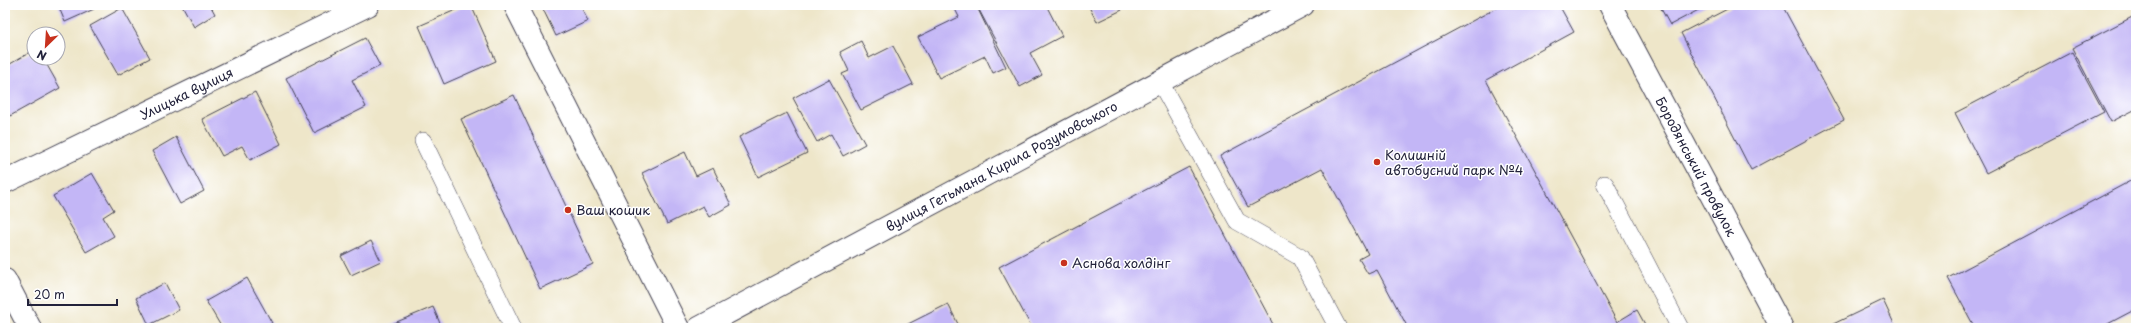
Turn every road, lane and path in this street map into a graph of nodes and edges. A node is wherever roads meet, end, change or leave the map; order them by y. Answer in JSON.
{"nodes":[{"id":1,"x":368,"y":5,"type":"edge"},
{"id":2,"x":515,"y":5,"type":"edge"},
{"id":3,"x":1304,"y":5,"type":"edge"},
{"id":4,"x":1610,"y":5,"type":"edge"},
{"id":5,"x":1160,"y":82,"type":"junction"},
{"id":6,"x":424,"y":141,"type":"dead end"},
{"id":7,"x":5,"y":182,"type":"edge"},
{"id":8,"x":1605,"y":184,"type":"dead end"},
{"id":9,"x":5,"y":280,"type":"edge"},
{"id":10,"x":30,"y":328,"type":"edge"},
{"id":11,"x":513,"y":328,"type":"edge"},
{"id":12,"x":678,"y":328,"type":"edge"},
{"id":13,"x":699,"y":328,"type":"edge"},
{"id":14,"x":1338,"y":328,"type":"edge"},
{"id":15,"x":1680,"y":328,"type":"edge"},
{"id":16,"x":1782,"y":328,"type":"edge"}],
"edges":[{"from":1,"to":7,"type":"street","name":"Улицька вулиця"},
{"from":2,"to":12,"type":"street"},
{"from":3,"to":5,"type":"street","name":"вулиця Гетьмана Кирила Розумовського"},
{"from":4,"to":16,"type":"street","name":"Бородянський провулок"},
{"from":5,"to":13,"type":"street","name":"вулиця Гетьмана Кирила Розумовського"},
{"from":5,"to":14,"type":"lane"},
{"from":6,"to":11,"type":"lane"},
{"from":8,"to":15,"type":"lane"},
{"from":9,"to":10,"type":"street"}]}
